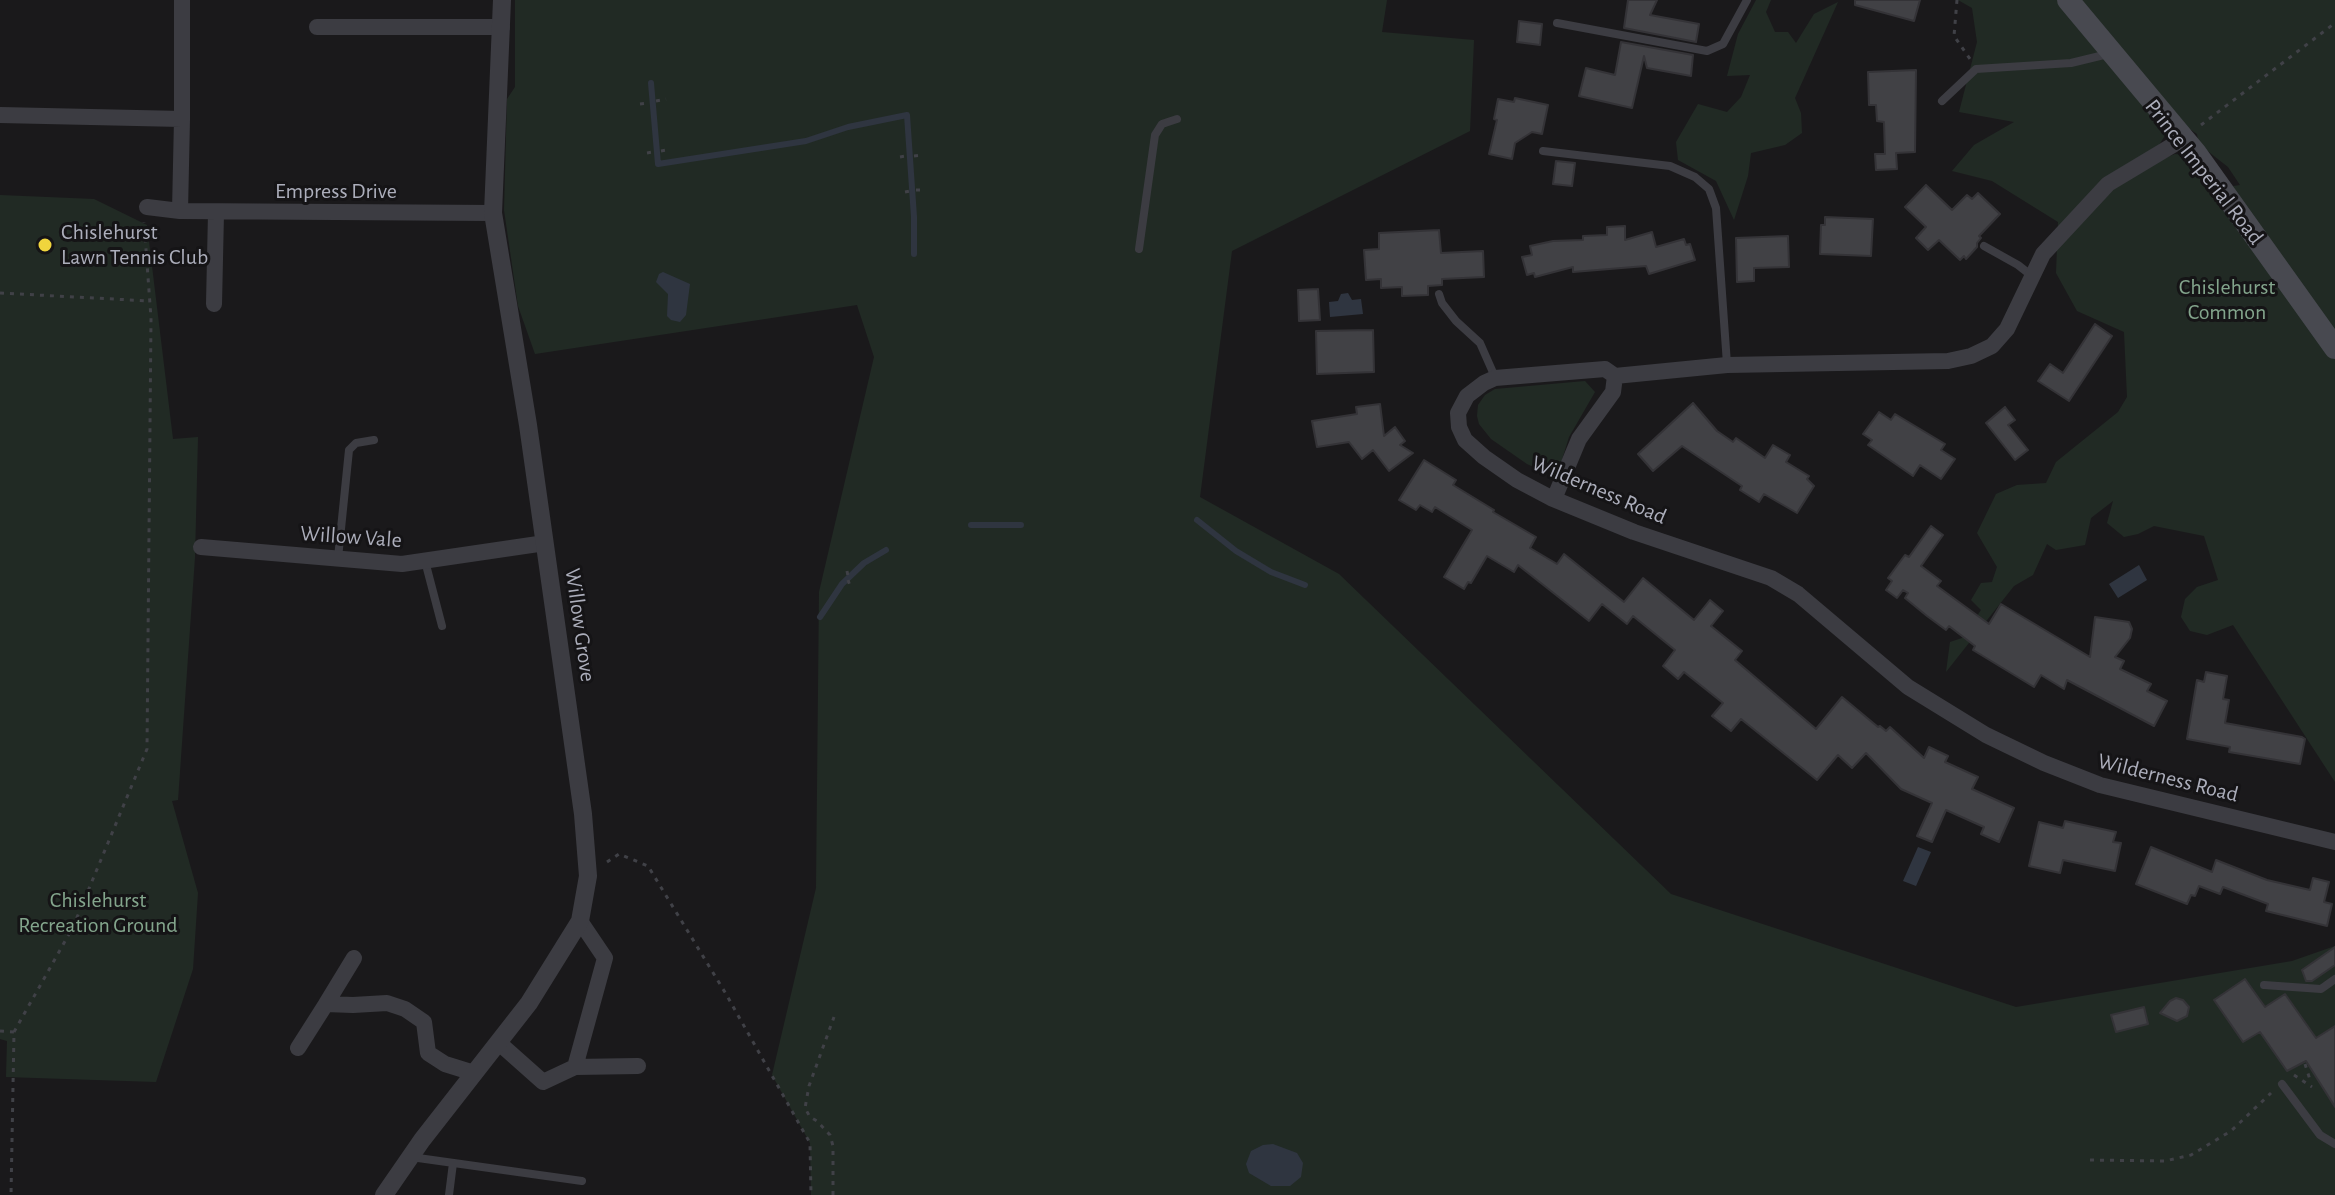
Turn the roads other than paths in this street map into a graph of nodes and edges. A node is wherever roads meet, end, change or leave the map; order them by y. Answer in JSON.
{"nodes":[{"id":1,"x":182,"y":0,"type":"edge"},
{"id":2,"x":502,"y":0,"type":"edge"},
{"id":3,"x":1747,"y":0,"type":"edge"},
{"id":4,"x":2068,"y":0,"type":"edge"},
{"id":5,"x":1557,"y":23,"type":"dead end"},
{"id":6,"x":317,"y":27,"type":"dead end"},
{"id":7,"x":502,"y":27,"type":"junction"},
{"id":8,"x":2113,"y":53,"type":"junction"},
{"id":9,"x":1942,"y":101,"type":"dead end"},
{"id":10,"x":0,"y":115,"type":"edge"},
{"id":11,"x":182,"y":119,"type":"junction"},
{"id":12,"x":1177,"y":119,"type":"dead end"},
{"id":13,"x":2183,"y":139,"type":"junction"},
{"id":14,"x":1543,"y":151,"type":"dead end"},
{"id":15,"x":147,"y":207,"type":"road end"},
{"id":16,"x":180,"y":211,"type":"junction"},
{"id":17,"x":216,"y":213,"type":"junction"},
{"id":18,"x":493,"y":213,"type":"junction"},
{"id":19,"x":1984,"y":246,"type":"dead end"},
{"id":20,"x":1139,"y":249,"type":"dead end"},
{"id":21,"x":2032,"y":276,"type":"junction"},
{"id":22,"x":1439,"y":294,"type":"dead end"},
{"id":23,"x":214,"y":304,"type":"dead end"},
{"id":24,"x":2335,"y":348,"type":"edge"},
{"id":25,"x":1727,"y":365,"type":"junction"},
{"id":26,"x":1615,"y":376,"type":"junction"},
{"id":27,"x":1495,"y":378,"type":"junction"},
{"id":28,"x":374,"y":440,"type":"dead end"},
{"id":29,"x":1554,"y":499,"type":"junction"},
{"id":30,"x":545,"y":543,"type":"junction"},
{"id":31,"x":201,"y":547,"type":"dead end"},
{"id":32,"x":338,"y":558,"type":"junction"},
{"id":33,"x":425,"y":561,"type":"junction"},
{"id":34,"x":442,"y":626,"type":"dead end"},
{"id":35,"x":2335,"y":842,"type":"edge"},
{"id":36,"x":580,"y":921,"type":"junction"},
{"id":37,"x":354,"y":958,"type":"dead end"},
{"id":38,"x":2335,"y":979,"type":"edge"},
{"id":39,"x":2264,"y":985,"type":"dead end"},
{"id":40,"x":326,"y":1004,"type":"junction"},
{"id":41,"x":498,"y":1042,"type":"junction"},
{"id":42,"x":298,"y":1048,"type":"dead end"},
{"id":43,"x":638,"y":1066,"type":"dead end"},
{"id":44,"x":575,"y":1067,"type":"junction"},
{"id":45,"x":474,"y":1073,"type":"junction"},
{"id":46,"x":2282,"y":1084,"type":"road end"},
{"id":47,"x":2335,"y":1144,"type":"edge"},
{"id":48,"x":410,"y":1157,"type":"junction"},
{"id":49,"x":453,"y":1163,"type":"junction"},
{"id":50,"x":582,"y":1181,"type":"dead end"},
{"id":51,"x":384,"y":1195,"type":"edge"},
{"id":52,"x":449,"y":1195,"type":"edge"}],
"edges":[{"from":1,"to":11,"type":"street"},
{"from":2,"to":7,"type":"street","name":"Willow Grove"},
{"from":3,"to":5,"type":"lane"},
{"from":4,"to":8,"type":"main road","name":"Prince Imperial Road"},
{"from":6,"to":7,"type":"street"},
{"from":7,"to":18,"type":"street","name":"Willow Grove"},
{"from":8,"to":9,"type":"lane"},
{"from":8,"to":13,"type":"main road","name":"Prince Imperial Road"},
{"from":10,"to":11,"type":"street"},
{"from":11,"to":16,"type":"street"},
{"from":12,"to":20,"type":"lane"},
{"from":13,"to":21,"type":"street"},
{"from":13,"to":24,"type":"main road","name":"Prince Imperial Road"},
{"from":14,"to":25,"type":"lane"},
{"from":15,"to":16,"type":"street","name":"Empress Drive"},
{"from":16,"to":17,"type":"street","name":"Empress Drive"},
{"from":17,"to":18,"type":"street","name":"Empress Drive"},
{"from":17,"to":23,"type":"street"},
{"from":18,"to":30,"type":"street","name":"Willow Grove"},
{"from":19,"to":21,"type":"lane"},
{"from":21,"to":25,"type":"street"},
{"from":22,"to":27,"type":"lane"},
{"from":25,"to":26,"type":"street"},
{"from":26,"to":27,"type":"street"},
{"from":26,"to":29,"type":"street"},
{"from":27,"to":29,"type":"street","name":"Wilderness Road"},
{"from":28,"to":32,"type":"lane"},
{"from":29,"to":35,"type":"street","name":"Wilderness Road"},
{"from":30,"to":33,"type":"street","name":"Willow Vale"},
{"from":30,"to":36,"type":"street","name":"Willow Grove"},
{"from":31,"to":32,"type":"street","name":"Willow Vale"},
{"from":32,"to":33,"type":"street","name":"Willow Vale"},
{"from":33,"to":34,"type":"lane"},
{"from":36,"to":41,"type":"street","name":"Willow Grove"},
{"from":36,"to":44,"type":"street"},
{"from":37,"to":40,"type":"street"},
{"from":38,"to":39,"type":"lane"},
{"from":40,"to":42,"type":"street"},
{"from":40,"to":45,"type":"street"},
{"from":41,"to":44,"type":"street"},
{"from":41,"to":45,"type":"street","name":"Willow Grove"},
{"from":43,"to":44,"type":"street"},
{"from":45,"to":48,"type":"street","name":"Willow Grove"},
{"from":46,"to":47,"type":"lane"},
{"from":48,"to":49,"type":"lane"},
{"from":48,"to":51,"type":"street","name":"Willow Grove"},
{"from":49,"to":50,"type":"lane"},
{"from":49,"to":52,"type":"lane"}]}
